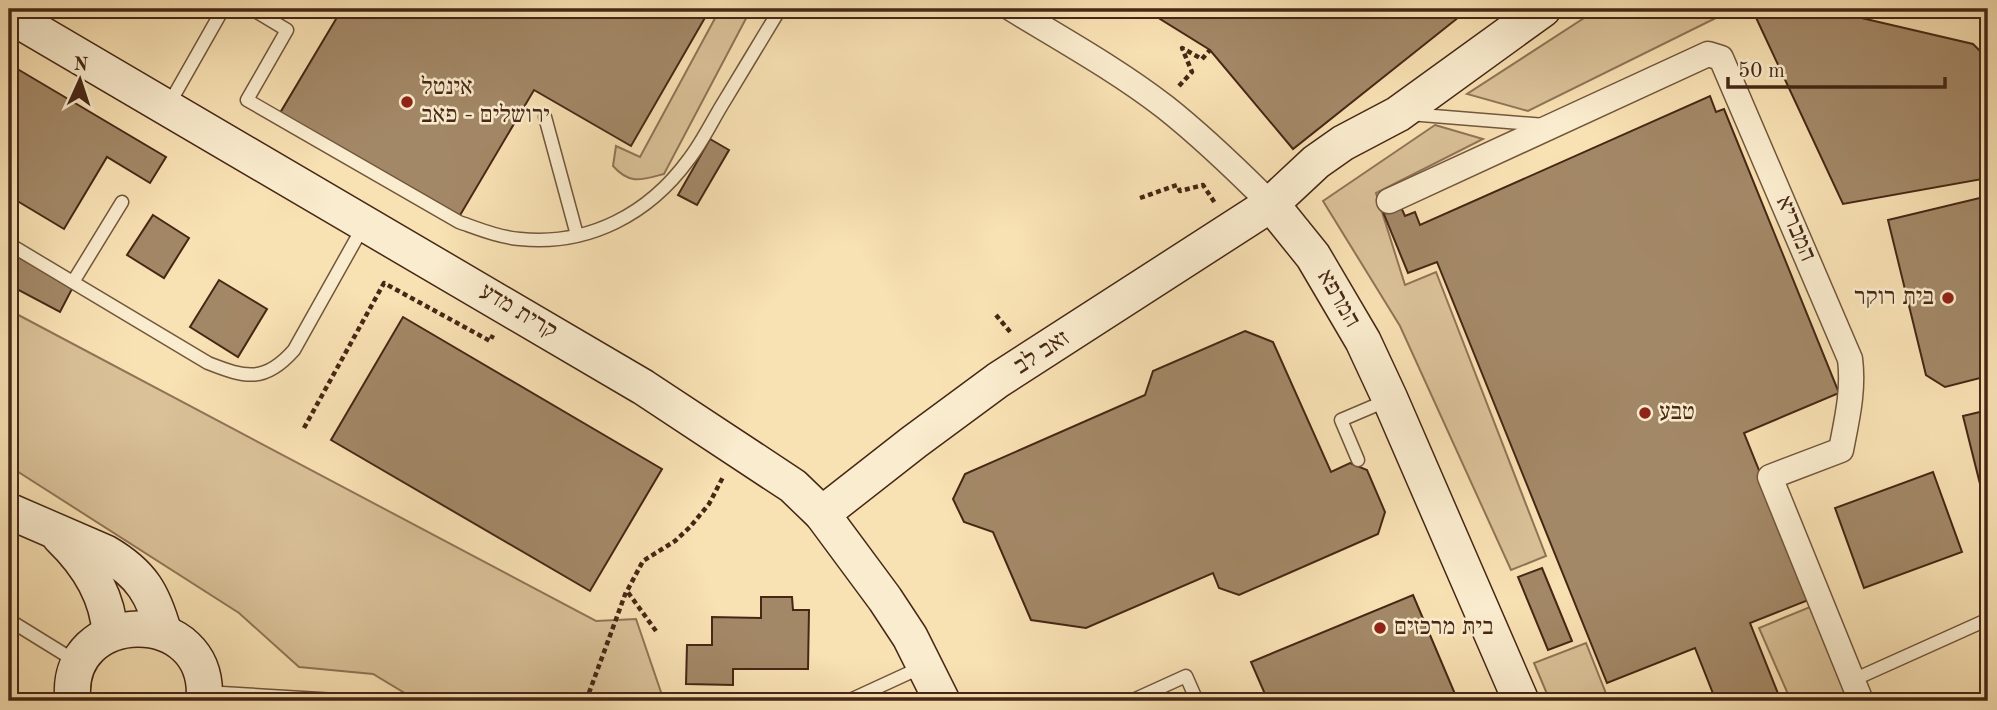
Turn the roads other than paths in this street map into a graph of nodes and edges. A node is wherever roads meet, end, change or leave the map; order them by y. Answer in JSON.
{"nodes":[{"id":1,"x":223,"y":9,"type":"edge"},
{"id":2,"x":252,"y":9,"type":"edge"},
{"id":3,"x":780,"y":9,"type":"edge"},
{"id":4,"x":1012,"y":9,"type":"edge"},
{"id":5,"x":1530,"y":12,"type":"edge"},
{"id":6,"x":9,"y":15,"type":"edge"},
{"id":7,"x":167,"y":107,"type":"junction"},
{"id":8,"x":1398,"y":114,"type":"junction"},
{"id":9,"x":545,"y":117,"type":"dead end"},
{"id":10,"x":1553,"y":126,"type":"junction"},
{"id":11,"x":1389,"y":201,"type":"dead end"},
{"id":12,"x":122,"y":202,"type":"dead end"},
{"id":13,"x":1271,"y":204,"type":"junction"},
{"id":14,"x":365,"y":224,"type":"junction"},
{"id":15,"x":577,"y":235,"type":"junction"},
{"id":16,"x":9,"y":244,"type":"edge"},
{"id":17,"x":73,"y":282,"type":"junction"},
{"id":18,"x":1390,"y":399,"type":"junction"},
{"id":19,"x":1358,"y":460,"type":"dead end"},
{"id":20,"x":9,"y":511,"type":"edge"},
{"id":21,"x":822,"y":514,"type":"junction"},
{"id":22,"x":55,"y":532,"type":"junction"},
{"id":23,"x":9,"y":620,"type":"edge"},
{"id":24,"x":1982,"y":622,"type":"dead end"},
{"id":25,"x":164,"y":633,"type":"junction"},
{"id":26,"x":110,"y":634,"type":"junction"},
{"id":27,"x":79,"y":664,"type":"junction"},
{"id":28,"x":926,"y":665,"type":"junction"},
{"id":29,"x":1857,"y":690,"type":"edge"},
{"id":30,"x":204,"y":697,"type":"edge"},
{"id":31,"x":73,"y":701,"type":"edge"},
{"id":32,"x":353,"y":701,"type":"edge"},
{"id":33,"x":848,"y":701,"type":"edge"},
{"id":34,"x":942,"y":701,"type":"edge"},
{"id":35,"x":1131,"y":701,"type":"edge"},
{"id":36,"x":1197,"y":701,"type":"edge"},
{"id":37,"x":1521,"y":701,"type":"edge"}],
"edges":[{"from":1,"to":7,"type":"lane"},
{"from":2,"to":15,"type":"lane"},
{"from":3,"to":15,"type":"lane"},
{"from":4,"to":13,"type":"street","name":"המרפא"},
{"from":5,"to":8,"type":"street","name":"זאב לב"},
{"from":6,"to":7,"type":"street","name":"קרית מדע"},
{"from":7,"to":14,"type":"street","name":"קרית מדע"},
{"from":8,"to":10,"type":"lane"},
{"from":8,"to":13,"type":"street","name":"זאב לב"},
{"from":9,"to":15,"type":"lane"},
{"from":10,"to":11,"type":"street","name":"המבריא"},
{"from":10,"to":29,"type":"street","name":"המבריא"},
{"from":12,"to":17,"type":"lane"},
{"from":13,"to":18,"type":"street","name":"המרפא"},
{"from":13,"to":21,"type":"street","name":"זאב לב"},
{"from":14,"to":17,"type":"lane"},
{"from":14,"to":21,"type":"street","name":"קרית מדע"},
{"from":16,"to":17,"type":"lane"},
{"from":18,"to":19,"type":"lane"},
{"from":18,"to":37,"type":"street","name":"המרפא"},
{"from":20,"to":22,"type":"street"},
{"from":21,"to":28,"type":"street","name":"קרית מדע"},
{"from":22,"to":25,"type":"street"},
{"from":22,"to":26,"type":"street"},
{"from":23,"to":27,"type":"lane"},
{"from":24,"to":29,"type":"lane"},
{"from":25,"to":26,"type":"street"},
{"from":25,"to":30,"type":"street"},
{"from":26,"to":27,"type":"street"},
{"from":27,"to":31,"type":"street"},
{"from":28,"to":33,"type":"lane"},
{"from":28,"to":34,"type":"street","name":"קרית מדע"},
{"from":30,"to":32,"type":"lane"},
{"from":35,"to":36,"type":"lane"}]}
